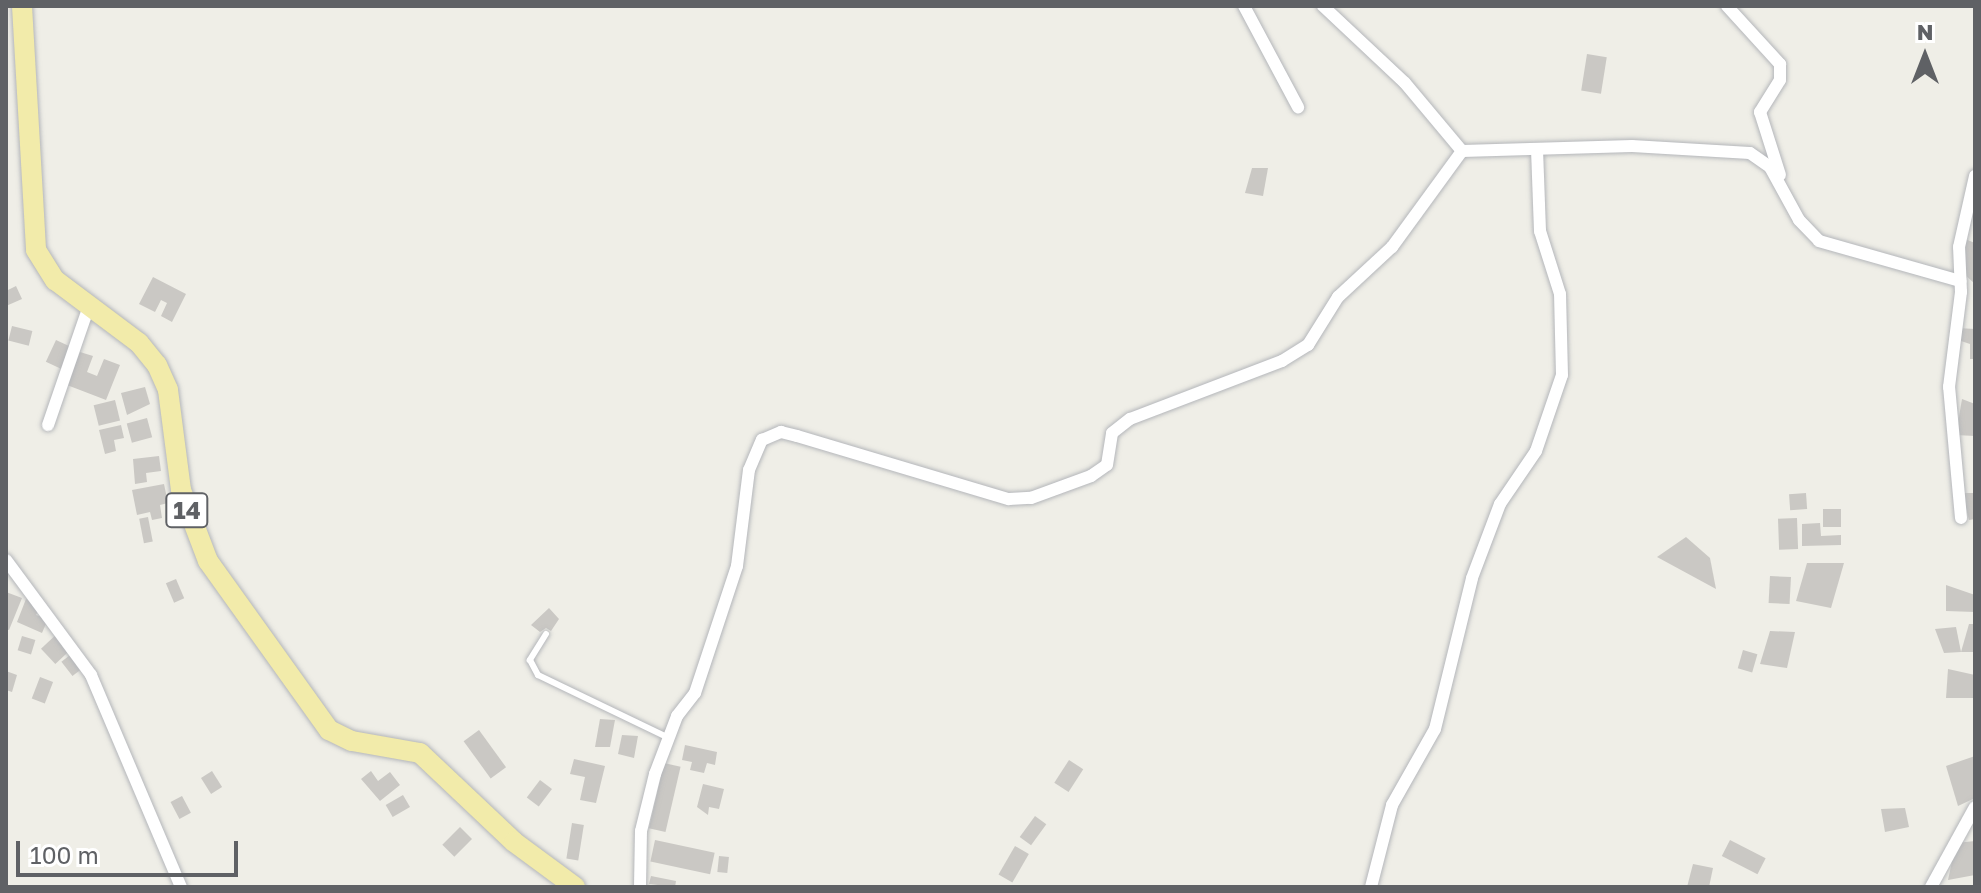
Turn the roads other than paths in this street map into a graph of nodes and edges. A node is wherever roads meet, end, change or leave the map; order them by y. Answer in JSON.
{"nodes":[{"id":1,"x":22,"y":6,"type":"edge"},
{"id":2,"x":1323,"y":6,"type":"edge"},
{"id":3,"x":1727,"y":6,"type":"edge"},
{"id":4,"x":1248,"y":7,"type":"edge"},
{"id":5,"x":1298,"y":107,"type":"dead end"},
{"id":6,"x":1537,"y":149,"type":"junction"},
{"id":7,"x":1462,"y":151,"type":"junction"},
{"id":8,"x":1975,"y":176,"type":"edge"},
{"id":9,"x":1787,"y":196,"type":"junction"},
{"id":10,"x":1960,"y":281,"type":"junction"},
{"id":11,"x":1960,"y":298,"type":"junction"},
{"id":12,"x":1975,"y":299,"type":"edge"},
{"id":13,"x":89,"y":306,"type":"junction"},
{"id":14,"x":48,"y":425,"type":"dead end"},
{"id":15,"x":1961,"y":518,"type":"dead end"},
{"id":16,"x":6,"y":560,"type":"edge"},
{"id":17,"x":546,"y":634,"type":"dead end"},
{"id":18,"x":672,"y":739,"type":"junction"},
{"id":19,"x":1975,"y":807,"type":"edge"},
{"id":20,"x":181,"y":887,"type":"edge"},
{"id":21,"x":575,"y":887,"type":"edge"},
{"id":22,"x":640,"y":887,"type":"edge"},
{"id":23,"x":1371,"y":887,"type":"edge"},
{"id":24,"x":1931,"y":887,"type":"edge"}],
"edges":[{"from":1,"to":13,"type":"highway","number":"14"},
{"from":2,"to":7,"type":"street"},
{"from":3,"to":9,"type":"street"},
{"from":4,"to":5,"type":"street"},
{"from":6,"to":7,"type":"street"},
{"from":6,"to":9,"type":"street"},
{"from":6,"to":23,"type":"street"},
{"from":7,"to":18,"type":"street"},
{"from":8,"to":10,"type":"street"},
{"from":9,"to":10,"type":"street"},
{"from":10,"to":11,"type":"street"},
{"from":11,"to":12,"type":"street"},
{"from":11,"to":15,"type":"street"},
{"from":13,"to":14,"type":"street"},
{"from":13,"to":21,"type":"highway","number":"14"},
{"from":16,"to":20,"type":"street"},
{"from":17,"to":18,"type":"lane"},
{"from":18,"to":22,"type":"street"},
{"from":19,"to":24,"type":"street"}]}
